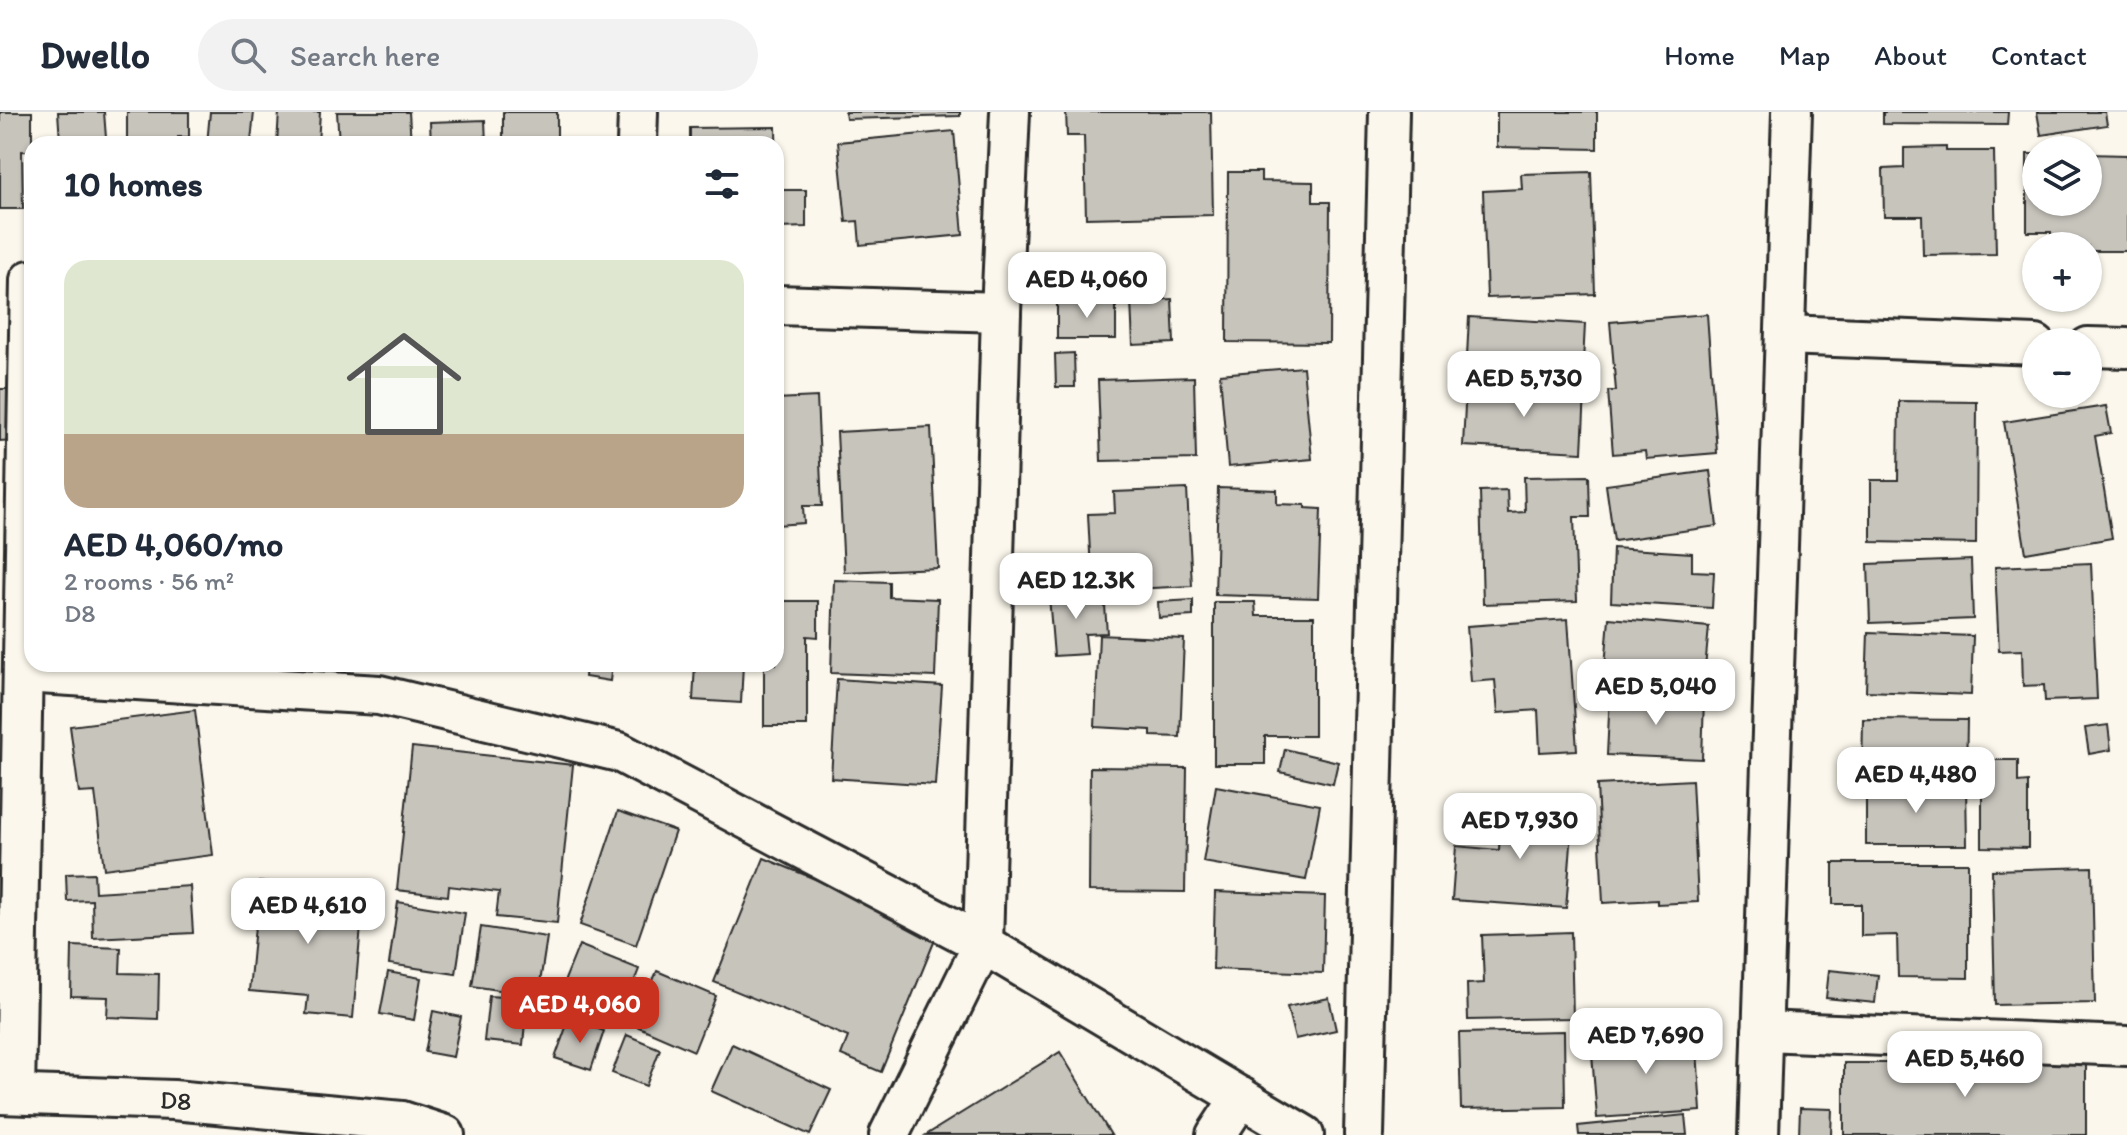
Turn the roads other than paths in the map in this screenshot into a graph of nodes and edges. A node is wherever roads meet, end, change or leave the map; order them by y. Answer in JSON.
{"nodes":[{"id":1,"x":638,"y":112,"type":"edge"},
{"id":2,"x":1010,"y":112,"type":"edge"},
{"id":3,"x":1389,"y":112,"type":"edge"},
{"id":4,"x":1792,"y":112,"type":"edge"},
{"id":5,"x":637,"y":136,"type":"edge"},
{"id":6,"x":21,"y":280,"type":"edge"},
{"id":7,"x":784,"y":305,"type":"edge"},
{"id":8,"x":1001,"y":312,"type":"junction"},
{"id":9,"x":1785,"y":335,"type":"junction"},
{"id":10,"x":2022,"y":344,"type":"edge"},
{"id":11,"x":2102,"y":347,"type":"edge"},
{"id":12,"x":2127,"y":348,"type":"edge"},
{"id":13,"x":23,"y":673,"type":"junction"},
{"id":14,"x":983,"y":944,"type":"junction"},
{"id":15,"x":1762,"y":1031,"type":"junction"},
{"id":16,"x":2127,"y":1046,"type":"edge"},
{"id":17,"x":7,"y":1094,"type":"edge"},
{"id":18,"x":1241,"y":1097,"type":"junction"},
{"id":19,"x":445,"y":1135,"type":"edge"},
{"id":20,"x":889,"y":1135,"type":"edge"},
{"id":21,"x":1216,"y":1135,"type":"edge"},
{"id":22,"x":1304,"y":1135,"type":"edge"},
{"id":23,"x":1364,"y":1135,"type":"edge"},
{"id":24,"x":1759,"y":1135,"type":"edge"}],
"edges":[{"from":1,"to":5,"type":"street"},
{"from":2,"to":8,"type":"street"},
{"from":3,"to":23,"type":"street"},
{"from":4,"to":9,"type":"street"},
{"from":6,"to":13,"type":"street"},
{"from":7,"to":8,"type":"street"},
{"from":8,"to":14,"type":"street"},
{"from":9,"to":10,"type":"street"},
{"from":9,"to":15,"type":"street"},
{"from":11,"to":12,"type":"street"},
{"from":13,"to":14,"type":"street"},
{"from":13,"to":17,"type":"street"},
{"from":14,"to":18,"type":"street"},
{"from":14,"to":20,"type":"street"},
{"from":15,"to":16,"type":"street"},
{"from":15,"to":24,"type":"street"},
{"from":17,"to":19,"type":"street","name":"D8"},
{"from":18,"to":21,"type":"street"},
{"from":18,"to":22,"type":"street"}]}
